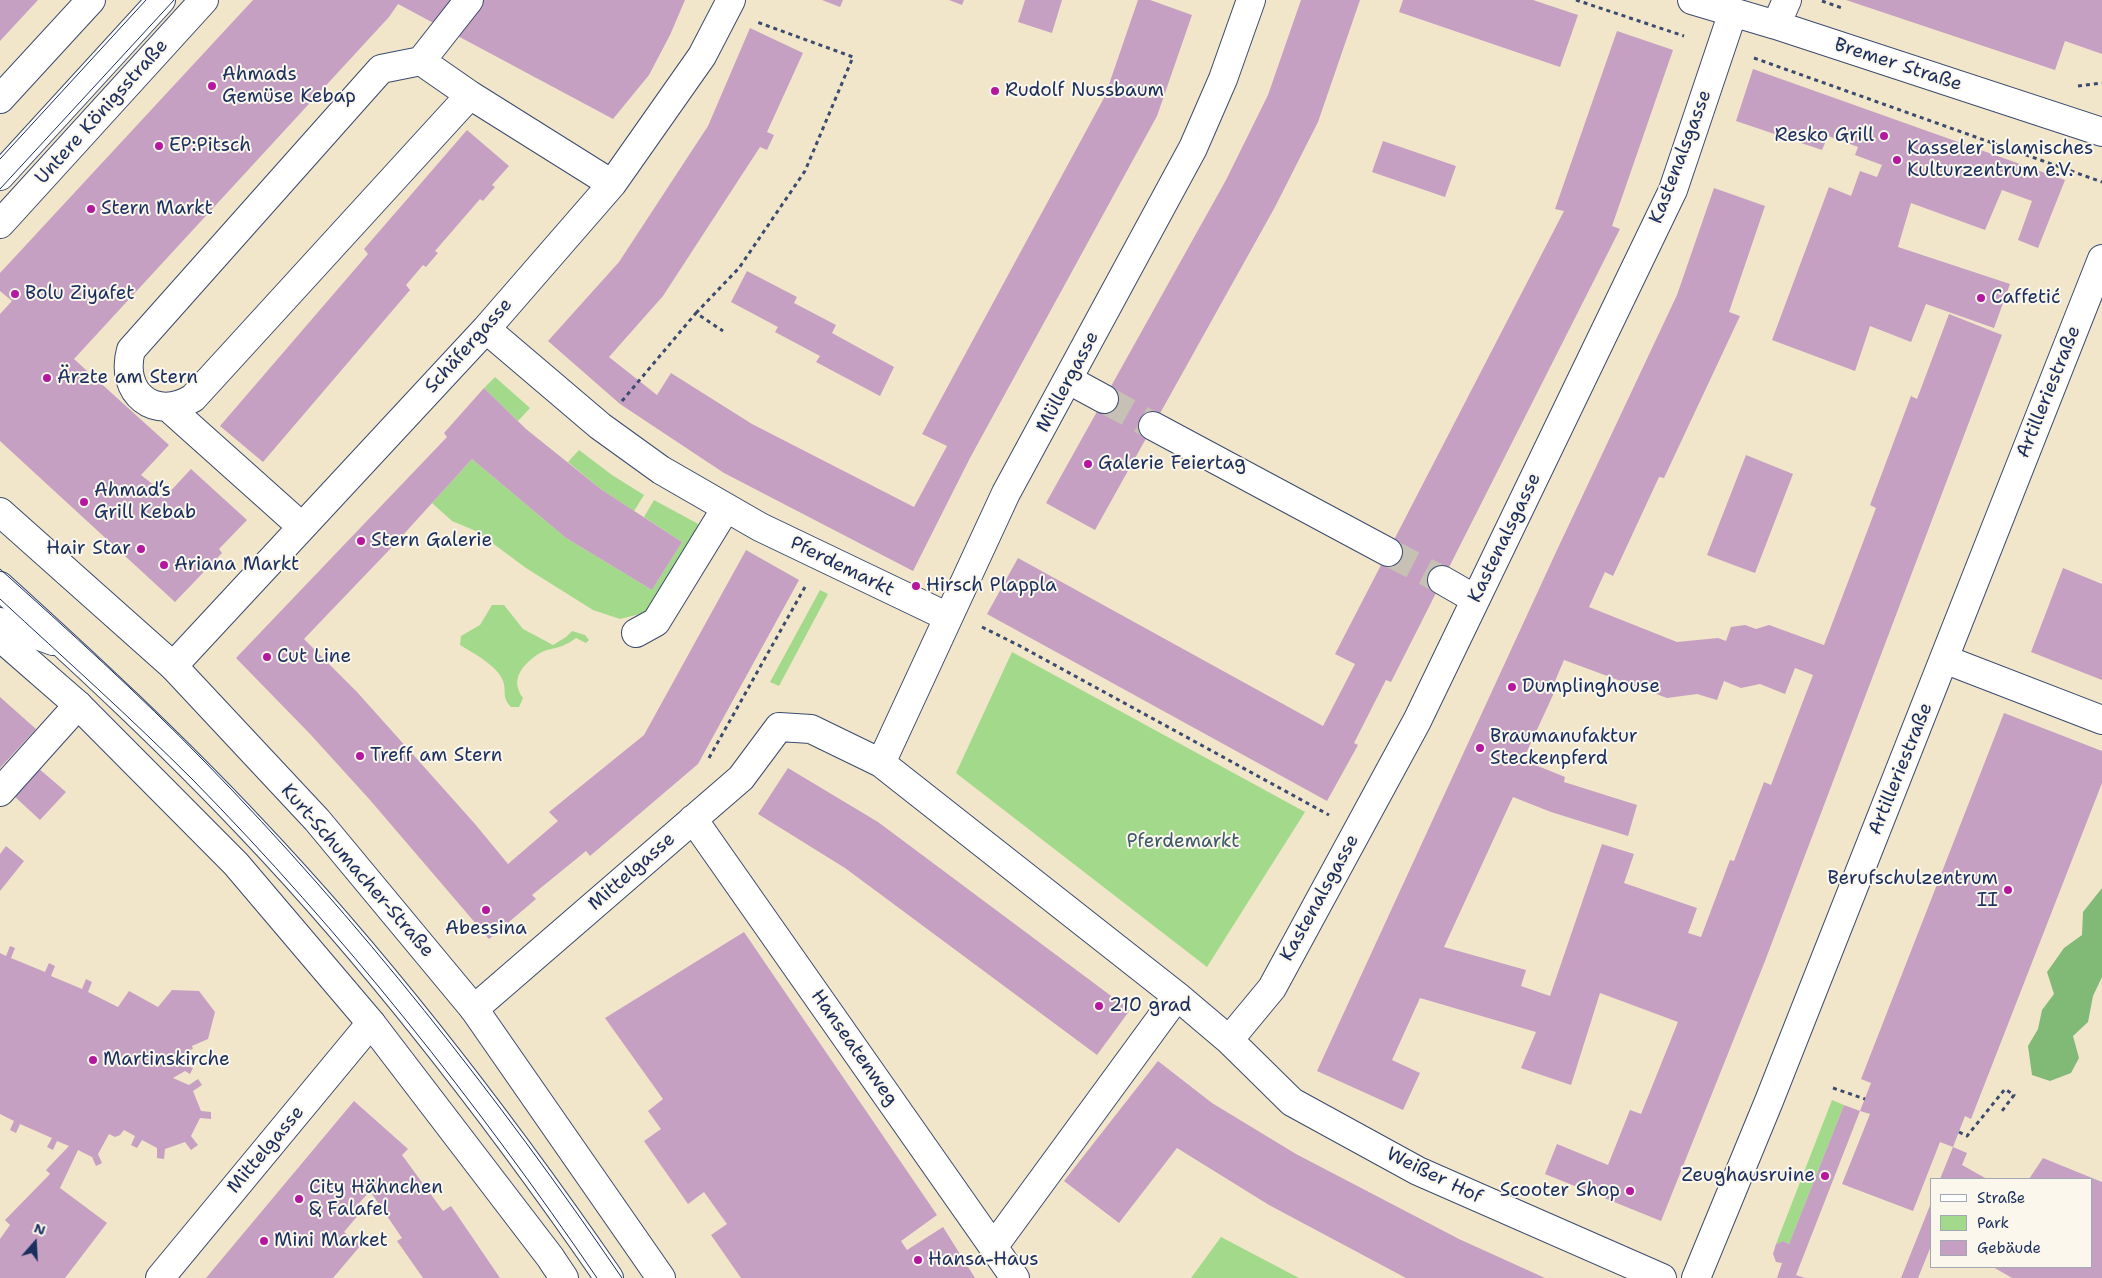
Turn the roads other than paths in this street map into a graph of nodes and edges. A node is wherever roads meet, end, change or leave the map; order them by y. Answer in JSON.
{"nodes":[{"id":1,"x":91,"y":0,"type":"edge"},
{"id":2,"x":161,"y":0,"type":"edge"},
{"id":3,"x":204,"y":0,"type":"edge"},
{"id":4,"x":470,"y":0,"type":"edge"},
{"id":5,"x":1251,"y":0,"type":"edge"},
{"id":6,"x":1692,"y":0,"type":"edge"},
{"id":7,"x":1787,"y":0,"type":"edge"},
{"id":8,"x":729,"y":5,"type":"edge"},
{"id":9,"x":1733,"y":12,"type":"junction"},
{"id":10,"x":1776,"y":25,"type":"junction"},
{"id":11,"x":421,"y":60,"type":"junction"},
{"id":12,"x":470,"y":95,"type":"junction"},
{"id":13,"x":0,"y":99,"type":"edge"},
{"id":14,"x":2102,"y":132,"type":"edge"},
{"id":15,"x":0,"y":176,"type":"edge"},
{"id":16,"x":612,"y":184,"type":"junction"},
{"id":17,"x":0,"y":224,"type":"edge"},
{"id":18,"x":2102,"y":259,"type":"edge"},
{"id":19,"x":486,"y":329,"type":"junction"},
{"id":20,"x":1069,"y":380,"type":"junction"},
{"id":21,"x":1104,"y":399,"type":"tunnel mouth"},
{"id":22,"x":168,"y":408,"type":"junction"},
{"id":23,"x":1153,"y":426,"type":"tunnel mouth"},
{"id":24,"x":726,"y":508,"type":"junction"},
{"id":25,"x":0,"y":512,"type":"edge"},
{"id":26,"x":301,"y":526,"type":"junction"},
{"id":27,"x":1388,"y":552,"type":"tunnel mouth"},
{"id":28,"x":1442,"y":580,"type":"tunnel mouth"},
{"id":29,"x":0,"y":586,"type":"edge"},
{"id":30,"x":1475,"y":599,"type":"junction"},
{"id":31,"x":948,"y":617,"type":"junction"},
{"id":32,"x":0,"y":622,"type":"edge"},
{"id":33,"x":636,"y":633,"type":"dead end"},
{"id":34,"x":0,"y":637,"type":"edge"},
{"id":35,"x":65,"y":645,"type":"junction"},
{"id":36,"x":1944,"y":659,"type":"junction"},
{"id":37,"x":173,"y":666,"type":"junction"},
{"id":38,"x":78,"y":705,"type":"junction"},
{"id":39,"x":2102,"y":720,"type":"edge"},
{"id":40,"x":881,"y":763,"type":"junction"},
{"id":41,"x":0,"y":792,"type":"edge"},
{"id":42,"x":693,"y":820,"type":"junction"},
{"id":43,"x":1177,"y":996,"type":"junction"},
{"id":44,"x":474,"y":1009,"type":"junction"},
{"id":45,"x":371,"y":1023,"type":"junction"},
{"id":46,"x":1229,"y":1040,"type":"junction"},
{"id":47,"x":994,"y":1246,"type":"junction"},
{"id":48,"x":160,"y":1278,"type":"edge"},
{"id":49,"x":564,"y":1278,"type":"edge"},
{"id":50,"x":609,"y":1278,"type":"edge"},
{"id":51,"x":661,"y":1278,"type":"edge"},
{"id":52,"x":1015,"y":1278,"type":"edge"},
{"id":53,"x":1662,"y":1278,"type":"edge"},
{"id":54,"x":1696,"y":1278,"type":"edge"}],
"edges":[{"from":1,"to":13,"type":"street"},
{"from":2,"to":15,"type":"street"},
{"from":3,"to":17,"type":"street","name":"Untere Königsstraße"},
{"from":4,"to":11,"type":"street"},
{"from":5,"to":20,"type":"street","name":"Müllergasse"},
{"from":6,"to":9,"type":"street","name":"Bremer Straße"},
{"from":7,"to":10,"type":"street"},
{"from":8,"to":16,"type":"street","name":"Schäfergasse"},
{"from":9,"to":10,"type":"street","name":"Bremer Straße"},
{"from":9,"to":30,"type":"street","name":"Kastenalsgasse"},
{"from":10,"to":14,"type":"street","name":"Bremer Straße"},
{"from":11,"to":12,"type":"street"},
{"from":11,"to":22,"type":"street"},
{"from":12,"to":16,"type":"street"},
{"from":12,"to":22,"type":"street"},
{"from":16,"to":19,"type":"street","name":"Schäfergasse"},
{"from":18,"to":36,"type":"street","name":"Artilleriestraße"},
{"from":19,"to":24,"type":"street","name":"Pferdemarkt"},
{"from":19,"to":26,"type":"street","name":"Schäfergasse"},
{"from":20,"to":21,"type":"street"},
{"from":20,"to":31,"type":"street","name":"Müllergasse"},
{"from":22,"to":26,"type":"street"},
{"from":23,"to":27,"type":"street"},
{"from":24,"to":31,"type":"street","name":"Pferdemarkt"},
{"from":24,"to":33,"type":"street"},
{"from":25,"to":37,"type":"street","name":"Kurt-Schumacher-Straße"},
{"from":26,"to":37,"type":"street","name":"Schäfergasse"},
{"from":28,"to":30,"type":"street"},
{"from":29,"to":35,"type":"street"},
{"from":30,"to":46,"type":"street","name":"Kastenalsgasse"},
{"from":31,"to":40,"type":"street","name":"Müllergasse"},
{"from":32,"to":35,"type":"street"},
{"from":34,"to":38,"type":"street"},
{"from":35,"to":50,"type":"street"},
{"from":36,"to":39,"type":"street"},
{"from":36,"to":54,"type":"street","name":"Artilleriestraße"},
{"from":37,"to":44,"type":"street","name":"Kurt-Schumacher-Straße"},
{"from":38,"to":41,"type":"street"},
{"from":38,"to":45,"type":"street"},
{"from":40,"to":42,"type":"street","name":"Mittelgasse"},
{"from":40,"to":43,"type":"street"},
{"from":42,"to":44,"type":"street","name":"Mittelgasse"},
{"from":42,"to":47,"type":"street","name":"Hanseatenweg"},
{"from":43,"to":46,"type":"street"},
{"from":43,"to":47,"type":"street"},
{"from":44,"to":51,"type":"street","name":"Kurt-Schumacher-Straße"},
{"from":45,"to":48,"type":"street","name":"Mittelgasse"},
{"from":45,"to":49,"type":"street"},
{"from":46,"to":53,"type":"street","name":"Weißer Hof"},
{"from":47,"to":52,"type":"street","name":"Hanseatenweg"}]}
